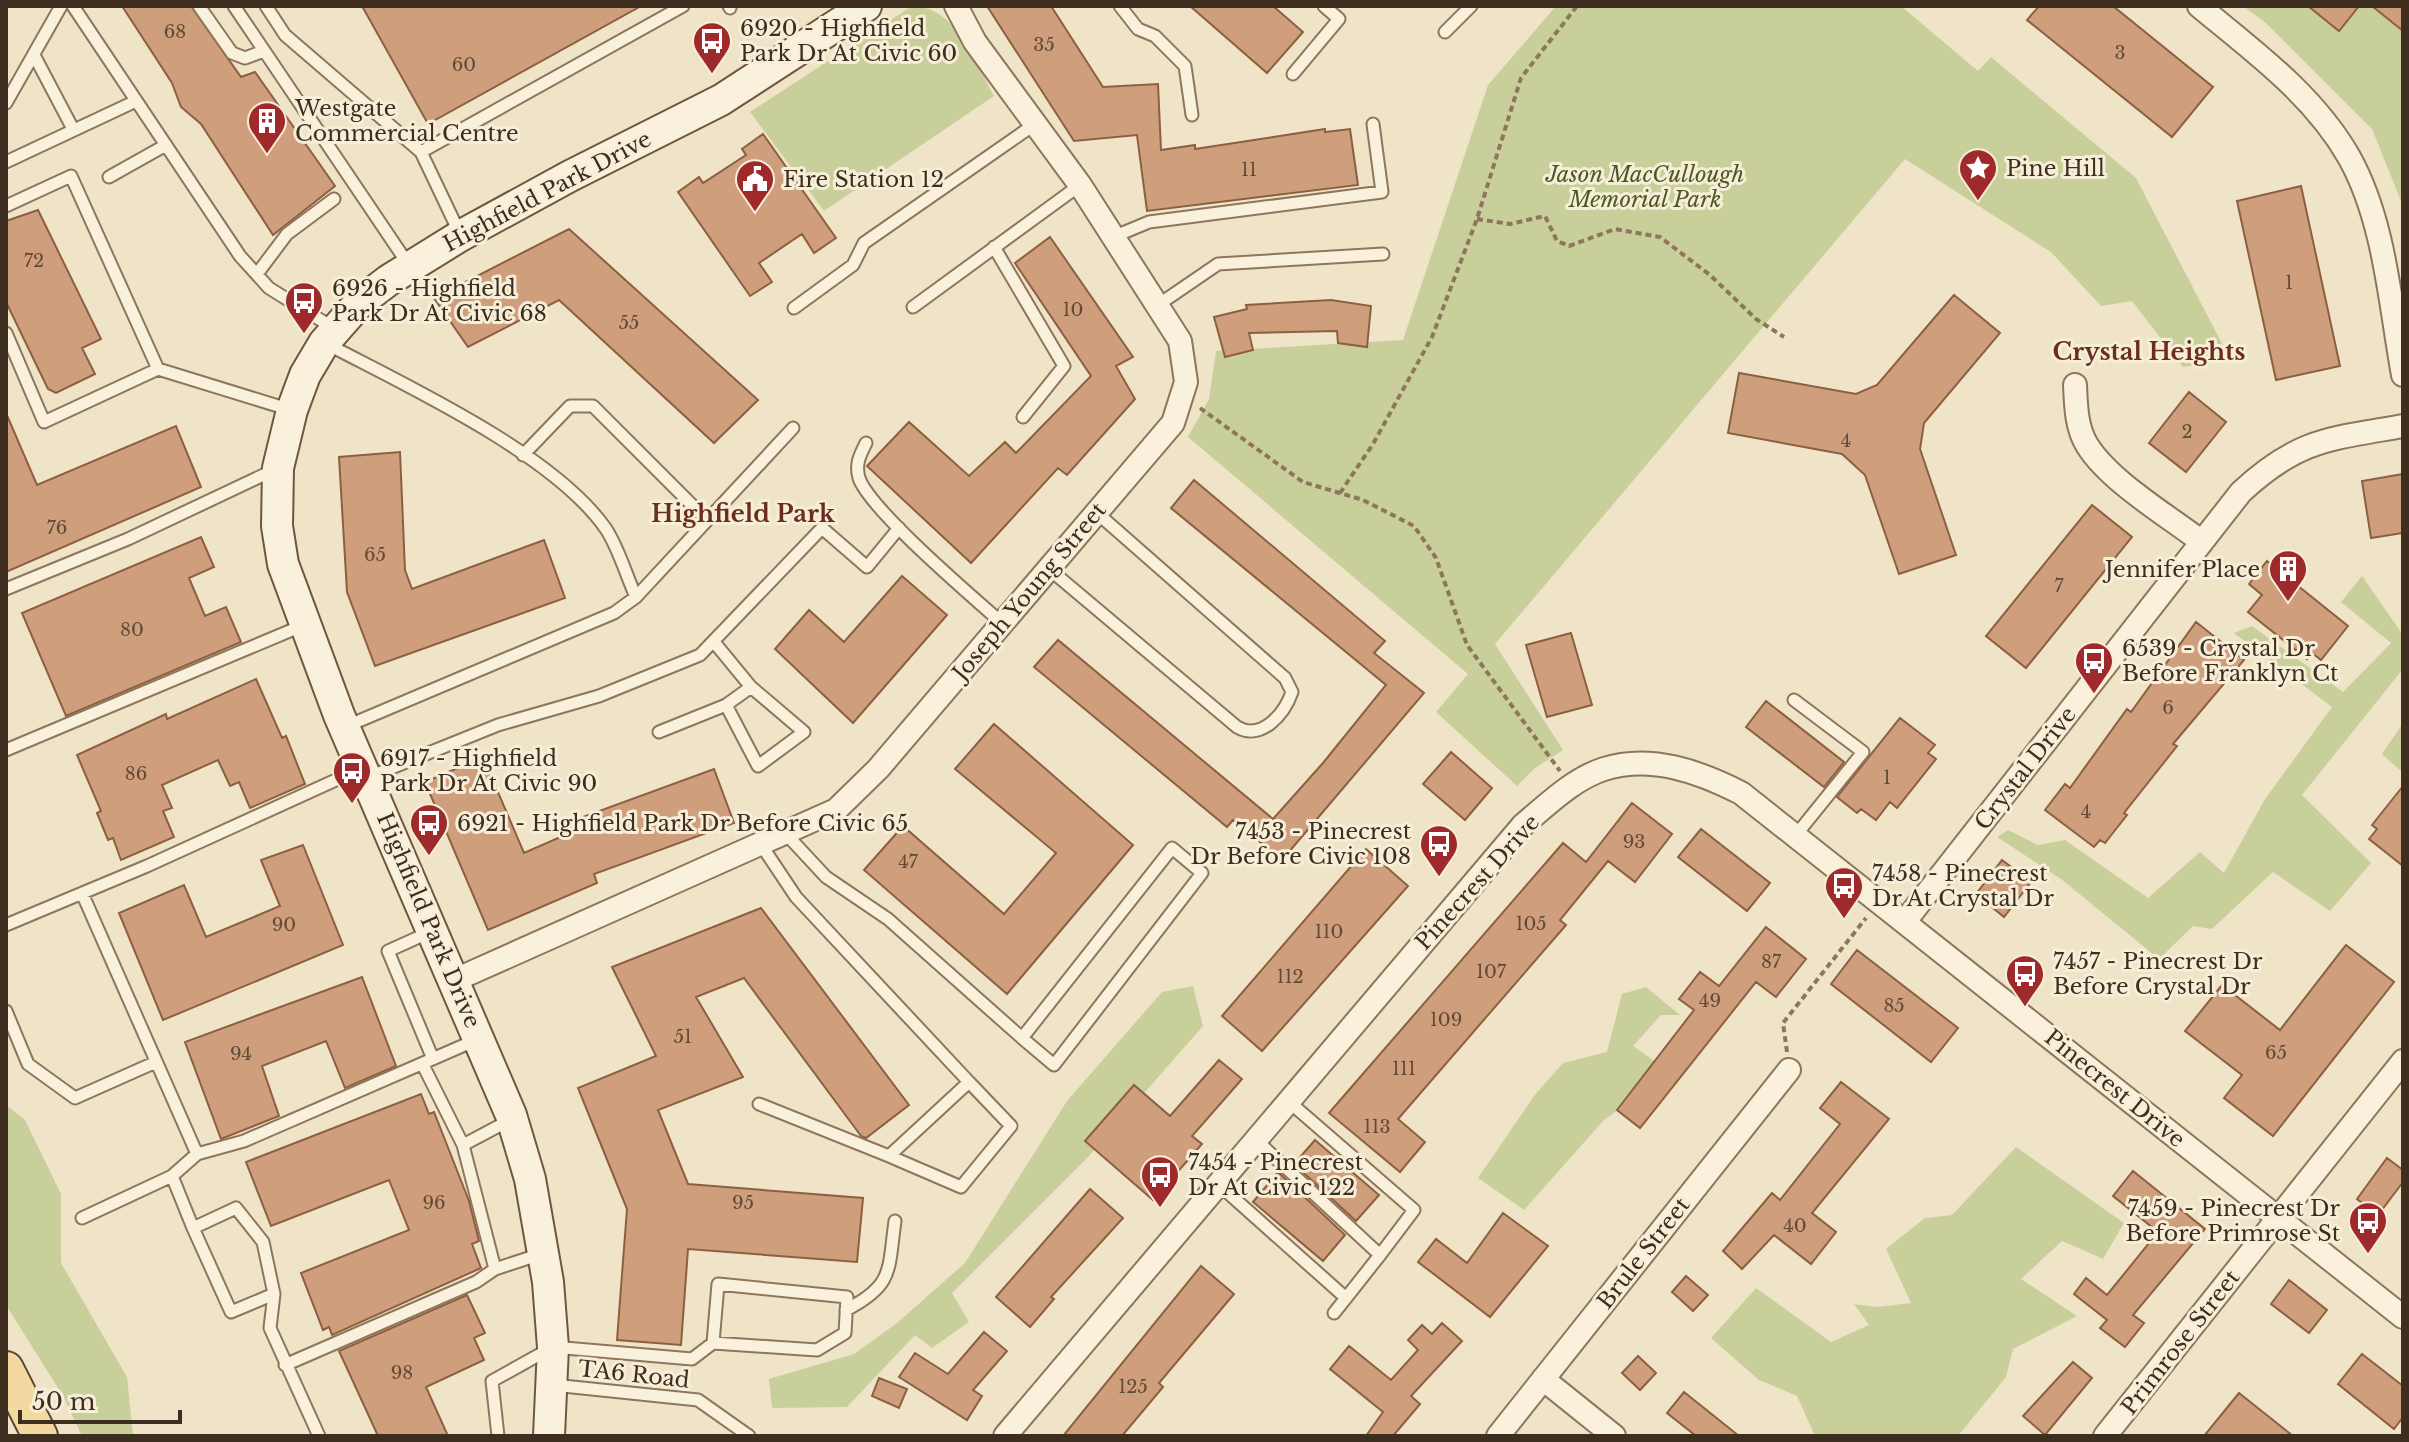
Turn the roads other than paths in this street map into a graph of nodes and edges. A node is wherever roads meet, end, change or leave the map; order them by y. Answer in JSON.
{"nodes":[{"id":1,"x":61,"y":6,"type":"edge"},
{"id":2,"x":73,"y":6,"type":"edge"},
{"id":3,"x":199,"y":6,"type":"edge"},
{"id":4,"x":234,"y":6,"type":"edge"},
{"id":5,"x":266,"y":6,"type":"edge"},
{"id":6,"x":683,"y":6,"type":"edge"},
{"id":7,"x":866,"y":6,"type":"edge"},
{"id":8,"x":956,"y":6,"type":"edge"},
{"id":9,"x":1120,"y":6,"type":"edge"},
{"id":10,"x":1324,"y":6,"type":"edge"},
{"id":11,"x":1471,"y":6,"type":"edge"},
{"id":12,"x":2199,"y":6,"type":"edge"},
{"id":13,"x":1445,"y":32,"type":"dead end"},
{"id":14,"x":264,"y":51,"type":"junction"},
{"id":15,"x":34,"y":55,"type":"junction"},
{"id":16,"x":1293,"y":74,"type":"dead end"},
{"id":17,"x":136,"y":101,"type":"junction"},
{"id":18,"x":6,"y":103,"type":"edge"},
{"id":19,"x":1192,"y":115,"type":"dead end"},
{"id":20,"x":1035,"y":124,"type":"junction"},
{"id":21,"x":1373,"y":124,"type":"dead end"},
{"id":22,"x":73,"y":129,"type":"junction"},
{"id":23,"x":166,"y":145,"type":"junction"},
{"id":24,"x":421,"y":152,"type":"junction"},
{"id":25,"x":6,"y":162,"type":"edge"},
{"id":26,"x":109,"y":177,"type":"dead end"},
{"id":27,"x":1080,"y":185,"type":"junction"},
{"id":28,"x":334,"y":199,"type":"dead end"},
{"id":29,"x":6,"y":206,"type":"edge"},
{"id":30,"x":460,"y":236,"type":"junction"},
{"id":31,"x":1113,"y":237,"type":"junction"},
{"id":32,"x":994,"y":247,"type":"junction"},
{"id":33,"x":1383,"y":254,"type":"dead end"},
{"id":34,"x":410,"y":267,"type":"junction"},
{"id":35,"x":257,"y":274,"type":"junction"},
{"id":36,"x":1158,"y":305,"type":"junction"},
{"id":37,"x":913,"y":307,"type":"dead end"},
{"id":38,"x":794,"y":308,"type":"dead end"},
{"id":39,"x":6,"y":333,"type":"edge"},
{"id":40,"x":330,"y":336,"type":"junction"},
{"id":41,"x":158,"y":369,"type":"junction"},
{"id":42,"x":2403,"y":375,"type":"edge"},
{"id":43,"x":2075,"y":385,"type":"dead end"},
{"id":44,"x":292,"y":410,"type":"junction"},
{"id":45,"x":1023,"y":417,"type":"dead end"},
{"id":46,"x":2403,"y":426,"type":"edge"},
{"id":47,"x":793,"y":428,"type":"dead end"},
{"id":48,"x":866,"y":443,"type":"dead end"},
{"id":49,"x":523,"y":455,"type":"junction"},
{"id":50,"x":278,"y":468,"type":"junction"},
{"id":51,"x":1096,"y":512,"type":"junction"},
{"id":52,"x":707,"y":520,"type":"junction"},
{"id":53,"x":899,"y":528,"type":"junction"},
{"id":54,"x":2202,"y":542,"type":"junction"},
{"id":55,"x":1048,"y":568,"type":"junction"},
{"id":56,"x":6,"y":589,"type":"edge"},
{"id":57,"x":636,"y":597,"type":"junction"},
{"id":58,"x":1003,"y":624,"type":"junction"},
{"id":59,"x":305,"y":625,"type":"junction"},
{"id":60,"x":714,"y":642,"type":"junction"},
{"id":61,"x":751,"y":687,"type":"junction"},
{"id":62,"x":1794,"y":700,"type":"dead end"},
{"id":63,"x":726,"y":705,"type":"junction"},
{"id":64,"x":346,"y":726,"type":"junction"},
{"id":65,"x":659,"y":732,"type":"dead end"},
{"id":66,"x":6,"y":750,"type":"edge"},
{"id":67,"x":366,"y":772,"type":"junction"},
{"id":68,"x":786,"y":834,"type":"junction"},
{"id":69,"x":1796,"y":835,"type":"junction"},
{"id":70,"x":760,"y":843,"type":"junction"},
{"id":71,"x":82,"y":893,"type":"junction"},
{"id":72,"x":1906,"y":920,"type":"junction"},
{"id":73,"x":6,"y":925,"type":"edge"},
{"id":74,"x":434,"y":930,"type":"junction"},
{"id":75,"x":455,"y":980,"type":"junction"},
{"id":76,"x":6,"y":1011,"type":"edge"},
{"id":77,"x":479,"y":1038,"type":"junction"},
{"id":78,"x":1022,"y":1038,"type":"junction"},
{"id":79,"x":2403,"y":1061,"type":"edge"},
{"id":80,"x":156,"y":1062,"type":"junction"},
{"id":81,"x":428,"y":1062,"type":"junction"},
{"id":82,"x":1789,"y":1070,"type":"road end"},
{"id":83,"x":969,"y":1082,"type":"junction"},
{"id":84,"x":1287,"y":1100,"type":"junction"},
{"id":85,"x":759,"y":1104,"type":"dead end"},
{"id":86,"x":512,"y":1119,"type":"junction"},
{"id":87,"x":1255,"y":1139,"type":"junction"},
{"id":88,"x":463,"y":1145,"type":"junction"},
{"id":89,"x":197,"y":1154,"type":"junction"},
{"id":90,"x":889,"y":1156,"type":"junction"},
{"id":91,"x":172,"y":1176,"type":"junction"},
{"id":92,"x":1217,"y":1183,"type":"junction"},
{"id":93,"x":82,"y":1218,"type":"dead end"},
{"id":94,"x":2278,"y":1218,"type":"junction"},
{"id":95,"x":895,"y":1221,"type":"dead end"},
{"id":96,"x":193,"y":1228,"type":"junction"},
{"id":97,"x":542,"y":1254,"type":"junction"},
{"id":98,"x":1380,"y":1255,"type":"junction"},
{"id":99,"x":495,"y":1269,"type":"junction"},
{"id":100,"x":274,"y":1294,"type":"junction"},
{"id":101,"x":1346,"y":1298,"type":"junction"},
{"id":102,"x":846,"y":1310,"type":"junction"},
{"id":103,"x":1334,"y":1313,"type":"dead end"},
{"id":104,"x":2403,"y":1317,"type":"edge"},
{"id":105,"x":713,"y":1343,"type":"junction"},
{"id":106,"x":553,"y":1347,"type":"junction"},
{"id":107,"x":285,"y":1365,"type":"junction"},
{"id":108,"x":6,"y":1369,"type":"edge"},
{"id":109,"x":1543,"y":1379,"type":"junction"},
{"id":110,"x":552,"y":1385,"type":"junction"},
{"id":111,"x":40,"y":1436,"type":"edge"},
{"id":112,"x":319,"y":1436,"type":"edge"},
{"id":113,"x":498,"y":1436,"type":"edge"},
{"id":114,"x":549,"y":1436,"type":"edge"},
{"id":115,"x":749,"y":1436,"type":"edge"},
{"id":116,"x":1005,"y":1436,"type":"edge"},
{"id":117,"x":1498,"y":1436,"type":"edge"},
{"id":118,"x":1614,"y":1436,"type":"edge"},
{"id":119,"x":2105,"y":1436,"type":"edge"}],
"edges":[{"from":1,"to":15,"type":"lane"},
{"from":2,"to":17,"type":"lane"},
{"from":3,"to":14,"type":"lane"},
{"from":4,"to":14,"type":"lane"},
{"from":5,"to":24,"type":"lane"},
{"from":6,"to":24,"type":"lane"},
{"from":7,"to":30,"type":"street","name":"Highfield Park Drive"},
{"from":8,"to":20,"type":"street","name":"Joseph Young Street"},
{"from":9,"to":19,"type":"lane"},
{"from":10,"to":16,"type":"lane"},
{"from":11,"to":13,"type":"lane"},
{"from":12,"to":42,"type":"street"},
{"from":14,"to":34,"type":"lane"},
{"from":15,"to":18,"type":"lane"},
{"from":15,"to":22,"type":"lane"},
{"from":17,"to":22,"type":"lane"},
{"from":17,"to":23,"type":"lane"},
{"from":20,"to":27,"type":"street","name":"Joseph Young Street"},
{"from":20,"to":38,"type":"lane"},
{"from":21,"to":31,"type":"lane"},
{"from":22,"to":25,"type":"lane"},
{"from":23,"to":26,"type":"lane"},
{"from":23,"to":35,"type":"lane"},
{"from":24,"to":30,"type":"lane"},
{"from":27,"to":31,"type":"street","name":"Joseph Young Street"},
{"from":27,"to":32,"type":"lane"},
{"from":28,"to":35,"type":"lane"},
{"from":29,"to":41,"type":"lane"},
{"from":30,"to":34,"type":"street","name":"Highfield Park Drive"},
{"from":31,"to":36,"type":"street","name":"Joseph Young Street"},
{"from":32,"to":37,"type":"lane"},
{"from":32,"to":45,"type":"lane"},
{"from":33,"to":36,"type":"lane"},
{"from":34,"to":40,"type":"street","name":"Highfield Park Drive"},
{"from":35,"to":40,"type":"lane"},
{"from":36,"to":51,"type":"street","name":"Joseph Young Street"},
{"from":39,"to":41,"type":"lane"},
{"from":40,"to":44,"type":"street","name":"Highfield Park Drive"},
{"from":40,"to":49,"type":"lane"},
{"from":41,"to":44,"type":"lane"},
{"from":43,"to":54,"type":"street"},
{"from":44,"to":50,"type":"street","name":"Highfield Park Drive"},
{"from":46,"to":54,"type":"street","name":"Crystal Drive"},
{"from":47,"to":52,"type":"lane"},
{"from":48,"to":53,"type":"lane"},
{"from":49,"to":52,"type":"lane"},
{"from":49,"to":57,"type":"lane"},
{"from":50,"to":56,"type":"lane"},
{"from":50,"to":59,"type":"street","name":"Highfield Park Drive"},
{"from":51,"to":55,"type":"street","name":"Joseph Young Street"},
{"from":51,"to":55,"type":"lane"},
{"from":52,"to":57,"type":"lane"},
{"from":53,"to":58,"type":"lane"},
{"from":53,"to":60,"type":"lane"},
{"from":54,"to":72,"type":"street","name":"Crystal Drive"},
{"from":55,"to":58,"type":"street","name":"Joseph Young Street"},
{"from":57,"to":64,"type":"lane"},
{"from":58,"to":68,"type":"street","name":"Joseph Young Street"},
{"from":59,"to":64,"type":"street","name":"Highfield Park Drive"},
{"from":59,"to":66,"type":"lane"},
{"from":60,"to":61,"type":"lane"},
{"from":60,"to":67,"type":"lane"},
{"from":61,"to":63,"type":"lane"},
{"from":61,"to":63,"type":"lane"},
{"from":62,"to":69,"type":"lane"},
{"from":63,"to":65,"type":"lane"},
{"from":64,"to":67,"type":"street","name":"Highfield Park Drive"},
{"from":67,"to":71,"type":"lane"},
{"from":67,"to":74,"type":"street","name":"Highfield Park Drive"},
{"from":68,"to":70,"type":"street","name":"Joseph Young Street"},
{"from":68,"to":78,"type":"lane"},
{"from":69,"to":72,"type":"street","name":"Pinecrest Drive"},
{"from":69,"to":84,"type":"street","name":"Pinecrest Drive"},
{"from":70,"to":75,"type":"street","name":"Joseph Young Street"},
{"from":70,"to":83,"type":"lane"},
{"from":71,"to":73,"type":"lane"},
{"from":71,"to":80,"type":"lane"},
{"from":72,"to":94,"type":"street","name":"Pinecrest Drive"},
{"from":74,"to":75,"type":"street","name":"Highfield Park Drive"},
{"from":74,"to":81,"type":"lane"},
{"from":75,"to":77,"type":"street","name":"Highfield Park Drive"},
{"from":76,"to":80,"type":"lane"},
{"from":77,"to":81,"type":"lane"},
{"from":77,"to":86,"type":"street","name":"Highfield Park Drive"},
{"from":78,"to":78,"type":"lane"},
{"from":79,"to":94,"type":"street","name":"Primrose Street"},
{"from":80,"to":89,"type":"lane"},
{"from":81,"to":88,"type":"lane"},
{"from":81,"to":89,"type":"lane"},
{"from":82,"to":109,"type":"street","name":"Brule Street"},
{"from":83,"to":90,"type":"lane"},
{"from":83,"to":90,"type":"lane"},
{"from":84,"to":87,"type":"street","name":"Pinecrest Drive"},
{"from":84,"to":98,"type":"lane"},
{"from":85,"to":90,"type":"lane"},
{"from":86,"to":88,"type":"lane"},
{"from":86,"to":97,"type":"street","name":"Highfield Park Drive"},
{"from":87,"to":92,"type":"street","name":"Pinecrest Drive"},
{"from":87,"to":98,"type":"lane"},
{"from":88,"to":99,"type":"lane"},
{"from":89,"to":91,"type":"lane"},
{"from":91,"to":93,"type":"lane"},
{"from":91,"to":96,"type":"lane"},
{"from":92,"to":101,"type":"lane"},
{"from":92,"to":116,"type":"street","name":"Pinecrest Drive"},
{"from":94,"to":104,"type":"street","name":"Pinecrest Drive"},
{"from":94,"to":119,"type":"street","name":"Primrose Street"},
{"from":95,"to":102,"type":"lane"},
{"from":96,"to":100,"type":"lane"},
{"from":96,"to":100,"type":"lane"},
{"from":97,"to":99,"type":"lane"},
{"from":97,"to":106,"type":"street","name":"Highfield Park Drive"},
{"from":98,"to":101,"type":"lane"},
{"from":99,"to":107,"type":"lane"},
{"from":100,"to":107,"type":"lane"},
{"from":101,"to":103,"type":"lane"},
{"from":102,"to":105,"type":"lane"},
{"from":102,"to":105,"type":"lane"},
{"from":105,"to":106,"type":"lane"},
{"from":106,"to":110,"type":"street","name":"Highfield Park Drive"},
{"from":106,"to":113,"type":"lane"},
{"from":107,"to":112,"type":"lane"},
{"from":108,"to":111,"type":"main road"},
{"from":109,"to":117,"type":"street","name":"Brule Street"},
{"from":109,"to":118,"type":"street"},
{"from":110,"to":114,"type":"street","name":"Highfield Park Drive"},
{"from":110,"to":115,"type":"lane","name":"TA6 Road"}]}
